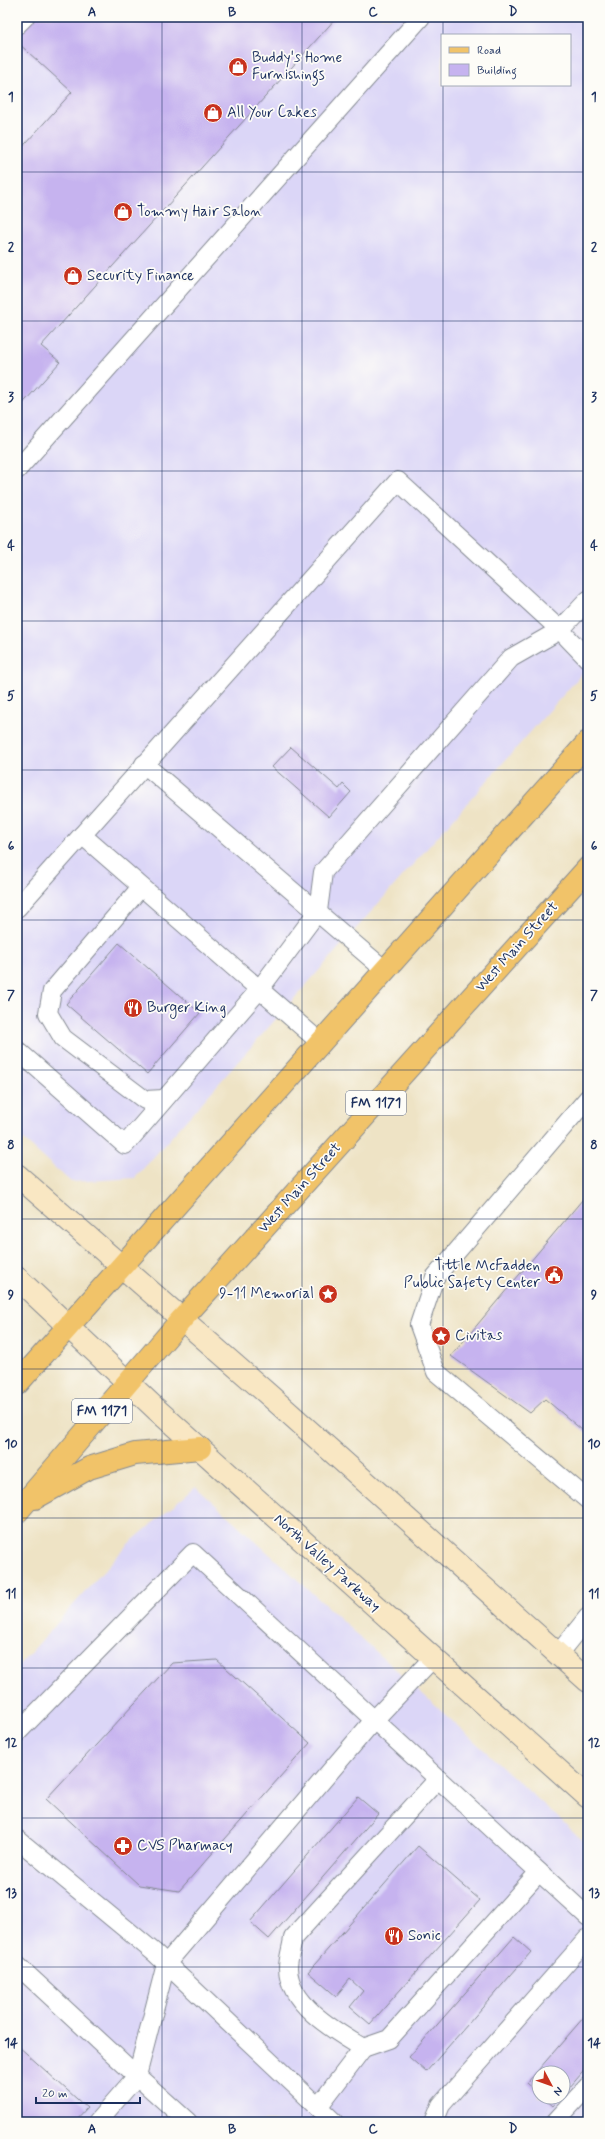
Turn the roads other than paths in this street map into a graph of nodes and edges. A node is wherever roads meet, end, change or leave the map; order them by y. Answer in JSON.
{"nodes":[{"id":1,"x":25,"y":17,"type":"edge"},
{"id":2,"x":421,"y":17,"type":"edge"},
{"id":3,"x":17,"y":25,"type":"edge"},
{"id":4,"x":17,"y":470,"type":"edge"},
{"id":5,"x":588,"y":600,"type":"edge"},
{"id":6,"x":560,"y":630,"type":"junction"},
{"id":7,"x":588,"y":658,"type":"edge"},
{"id":8,"x":588,"y":742,"type":"edge"},
{"id":9,"x":144,"y":764,"type":"junction"},
{"id":10,"x":82,"y":835,"type":"junction"},
{"id":11,"x":588,"y":868,"type":"edge"},
{"id":12,"x":141,"y":887,"type":"junction"},
{"id":13,"x":17,"y":908,"type":"edge"},
{"id":14,"x":318,"y":911,"type":"junction"},
{"id":15,"x":386,"y":971,"type":"junction"},
{"id":16,"x":259,"y":990,"type":"junction"},
{"id":17,"x":322,"y":1043,"type":"junction"},
{"id":18,"x":17,"y":1050,"type":"edge"},
{"id":19,"x":588,"y":1098,"type":"edge"},
{"id":20,"x":164,"y":1100,"type":"junction"},
{"id":21,"x":17,"y":1174,"type":"edge"},
{"id":22,"x":121,"y":1265,"type":"junction"},
{"id":23,"x":17,"y":1278,"type":"edge"},
{"id":24,"x":182,"y":1319,"type":"junction"},
{"id":25,"x":68,"y":1325,"type":"junction"},
{"id":26,"x":127,"y":1382,"type":"junction"},
{"id":27,"x":17,"y":1384,"type":"edge"},
{"id":28,"x":200,"y":1448,"type":"junction"},
{"id":29,"x":588,"y":1500,"type":"edge"},
{"id":30,"x":20,"y":1508,"type":"edge"},
{"id":31,"x":588,"y":1617,"type":"edge"},
{"id":32,"x":558,"y":1654,"type":"junction"},
{"id":33,"x":433,"y":1658,"type":"junction"},
{"id":34,"x":588,"y":1681,"type":"edge"},
{"id":35,"x":374,"y":1720,"type":"junction"},
{"id":36,"x":17,"y":1733,"type":"edge"},
{"id":37,"x":438,"y":1780,"type":"junction"},
{"id":38,"x":588,"y":1797,"type":"edge"},
{"id":39,"x":17,"y":1839,"type":"edge"},
{"id":40,"x":539,"y":1872,"type":"junction"},
{"id":41,"x":588,"y":1917,"type":"edge"},
{"id":42,"x":588,"y":1938,"type":"edge"},
{"id":43,"x":166,"y":1964,"type":"junction"},
{"id":44,"x":17,"y":1965,"type":"edge"},
{"id":45,"x":363,"y":2048,"type":"junction"},
{"id":46,"x":137,"y":2076,"type":"junction"},
{"id":47,"x":588,"y":2086,"type":"edge"},
{"id":48,"x":318,"y":2107,"type":"junction"},
{"id":49,"x":97,"y":2122,"type":"edge"},
{"id":50,"x":188,"y":2122,"type":"edge"},
{"id":51,"x":334,"y":2122,"type":"edge"},
{"id":52,"x":434,"y":2122,"type":"edge"},
{"id":53,"x":555,"y":2122,"type":"edge"}],
"edges":[{"from":1,"to":3,"type":"lane"},
{"from":2,"to":4,"type":"lane"},
{"from":5,"to":6,"type":"lane"},
{"from":6,"to":7,"type":"lane"},
{"from":6,"to":9,"type":"lane"},
{"from":6,"to":14,"type":"lane"},
{"from":8,"to":15,"type":"main road"},
{"from":9,"to":10,"type":"lane"},
{"from":9,"to":14,"type":"lane"},
{"from":10,"to":12,"type":"lane"},
{"from":10,"to":13,"type":"lane"},
{"from":11,"to":24,"type":"main road","name":"West Main Street","number":"FM 1171"},
{"from":12,"to":16,"type":"lane"},
{"from":12,"to":20,"type":"lane"},
{"from":14,"to":15,"type":"lane"},
{"from":14,"to":16,"type":"lane"},
{"from":15,"to":17,"type":"main road"},
{"from":16,"to":17,"type":"lane"},
{"from":16,"to":20,"type":"lane"},
{"from":17,"to":22,"type":"main road"},
{"from":18,"to":20,"type":"lane"},
{"from":19,"to":29,"type":"lane"},
{"from":21,"to":22,"type":"main road"},
{"from":22,"to":24,"type":"main road"},
{"from":22,"to":25,"type":"main road"},
{"from":23,"to":25,"type":"main road","name":"North Valley Parkway"},
{"from":24,"to":26,"type":"main road","name":"West Main Street","number":"FM 1171"},
{"from":24,"to":32,"type":"main road"},
{"from":25,"to":26,"type":"main road","name":"North Valley Parkway"},
{"from":25,"to":27,"type":"main road"},
{"from":26,"to":28,"type":"main road","name":"North Valley Parkway"},
{"from":26,"to":30,"type":"main road","name":"West Main Street","number":"FM 1171"},
{"from":28,"to":30,"type":"main road"},
{"from":28,"to":33,"type":"main road","name":"North Valley Parkway"},
{"from":31,"to":32,"type":"lane"},
{"from":32,"to":34,"type":"main road"},
{"from":33,"to":35,"type":"lane"},
{"from":33,"to":38,"type":"main road","name":"North Valley Parkway"},
{"from":35,"to":36,"type":"lane"},
{"from":35,"to":37,"type":"lane"},
{"from":35,"to":43,"type":"lane"},
{"from":37,"to":40,"type":"lane"},
{"from":37,"to":45,"type":"lane"},
{"from":39,"to":43,"type":"lane"},
{"from":40,"to":41,"type":"lane"},
{"from":40,"to":45,"type":"lane"},
{"from":42,"to":52,"type":"lane"},
{"from":43,"to":46,"type":"lane"},
{"from":43,"to":48,"type":"lane"},
{"from":44,"to":46,"type":"lane"},
{"from":45,"to":48,"type":"lane"},
{"from":46,"to":49,"type":"lane"},
{"from":46,"to":50,"type":"lane"},
{"from":47,"to":53,"type":"lane"},
{"from":48,"to":51,"type":"lane"}]}
